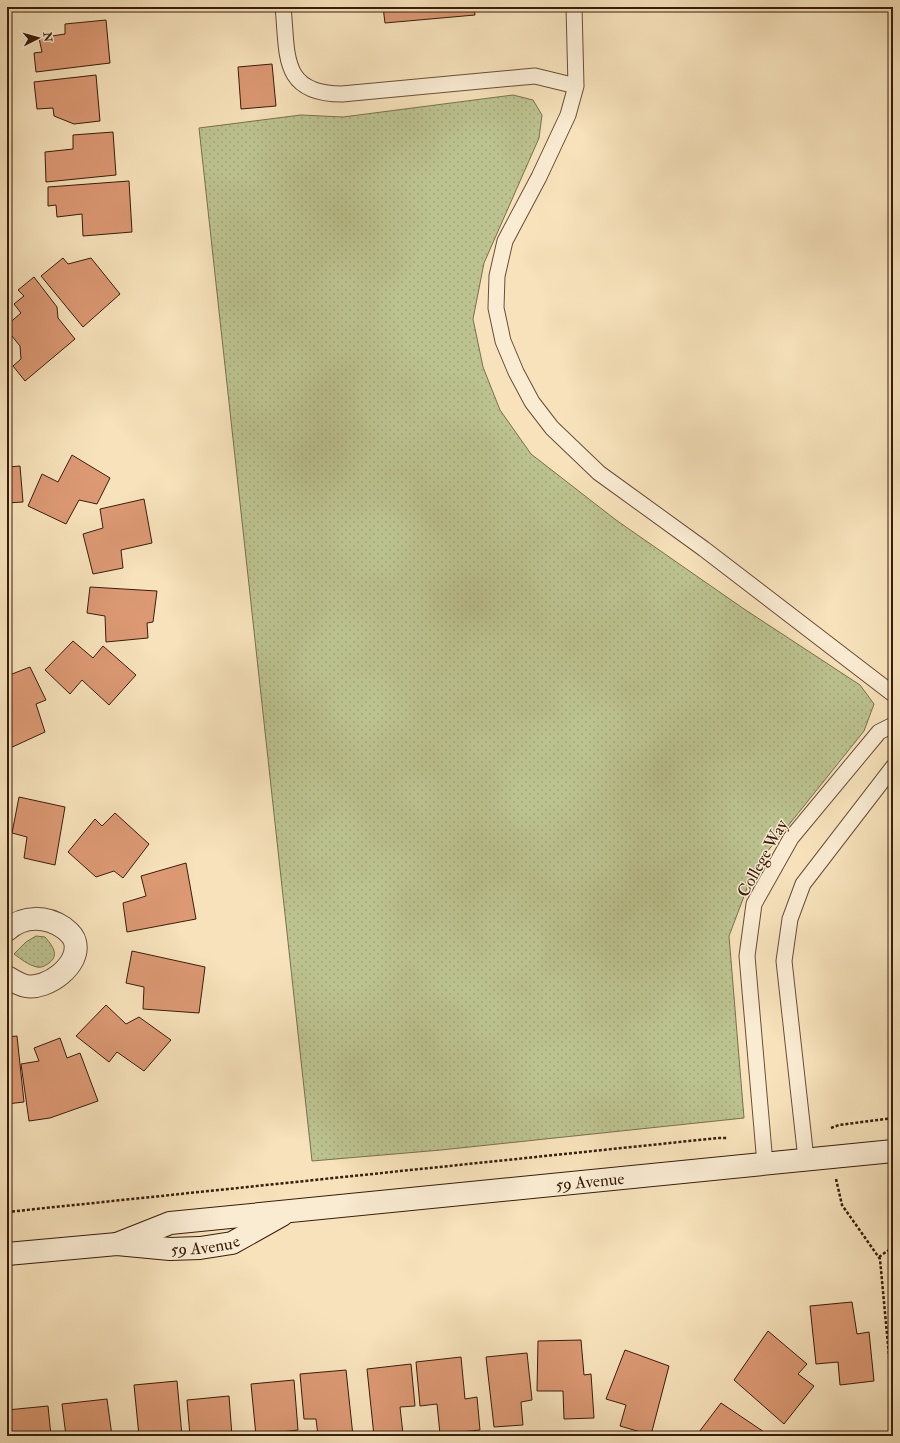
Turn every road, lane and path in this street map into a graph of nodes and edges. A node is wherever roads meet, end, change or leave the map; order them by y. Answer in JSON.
{"nodes":[{"id":1,"x":283,"y":7,"type":"edge"},
{"id":2,"x":574,"y":7,"type":"edge"},
{"id":3,"x":576,"y":86,"type":"junction"},
{"id":4,"x":893,"y":694,"type":"edge"},
{"id":5,"x":893,"y":725,"type":"edge"},
{"id":6,"x":893,"y":766,"type":"edge"},
{"id":7,"x":7,"y":930,"type":"edge"},
{"id":8,"x":7,"y":977,"type":"edge"},
{"id":9,"x":893,"y":1118,"type":"edge"},
{"id":10,"x":831,"y":1128,"type":"dead end"},
{"id":11,"x":727,"y":1138,"type":"dead end"},
{"id":12,"x":893,"y":1151,"type":"edge"},
{"id":13,"x":806,"y":1160,"type":"junction"},
{"id":14,"x":765,"y":1164,"type":"junction"},
{"id":15,"x":835,"y":1176,"type":"dead end"},
{"id":16,"x":7,"y":1212,"type":"edge"},
{"id":17,"x":893,"y":1247,"type":"edge"},
{"id":18,"x":7,"y":1254,"type":"edge"},
{"id":19,"x":879,"y":1257,"type":"junction"},
{"id":20,"x":893,"y":1399,"type":"edge"}],
"edges":[{"from":1,"to":3,"type":"lane"},
{"from":2,"to":3,"type":"lane"},
{"from":3,"to":4,"type":"lane"},
{"from":5,"to":14,"type":"lane","name":"College Way"},
{"from":6,"to":13,"type":"lane"},
{"from":7,"to":8,"type":"main road"},
{"from":9,"to":10,"type":"path"},
{"from":11,"to":16,"type":"path"},
{"from":12,"to":13,"type":"main road","name":"59 Avenue"},
{"from":13,"to":14,"type":"main road","name":"59 Avenue"},
{"from":14,"to":18,"type":"main road","name":"59 Avenue"},
{"from":15,"to":19,"type":"path"},
{"from":17,"to":19,"type":"path"},
{"from":19,"to":20,"type":"path"}]}
